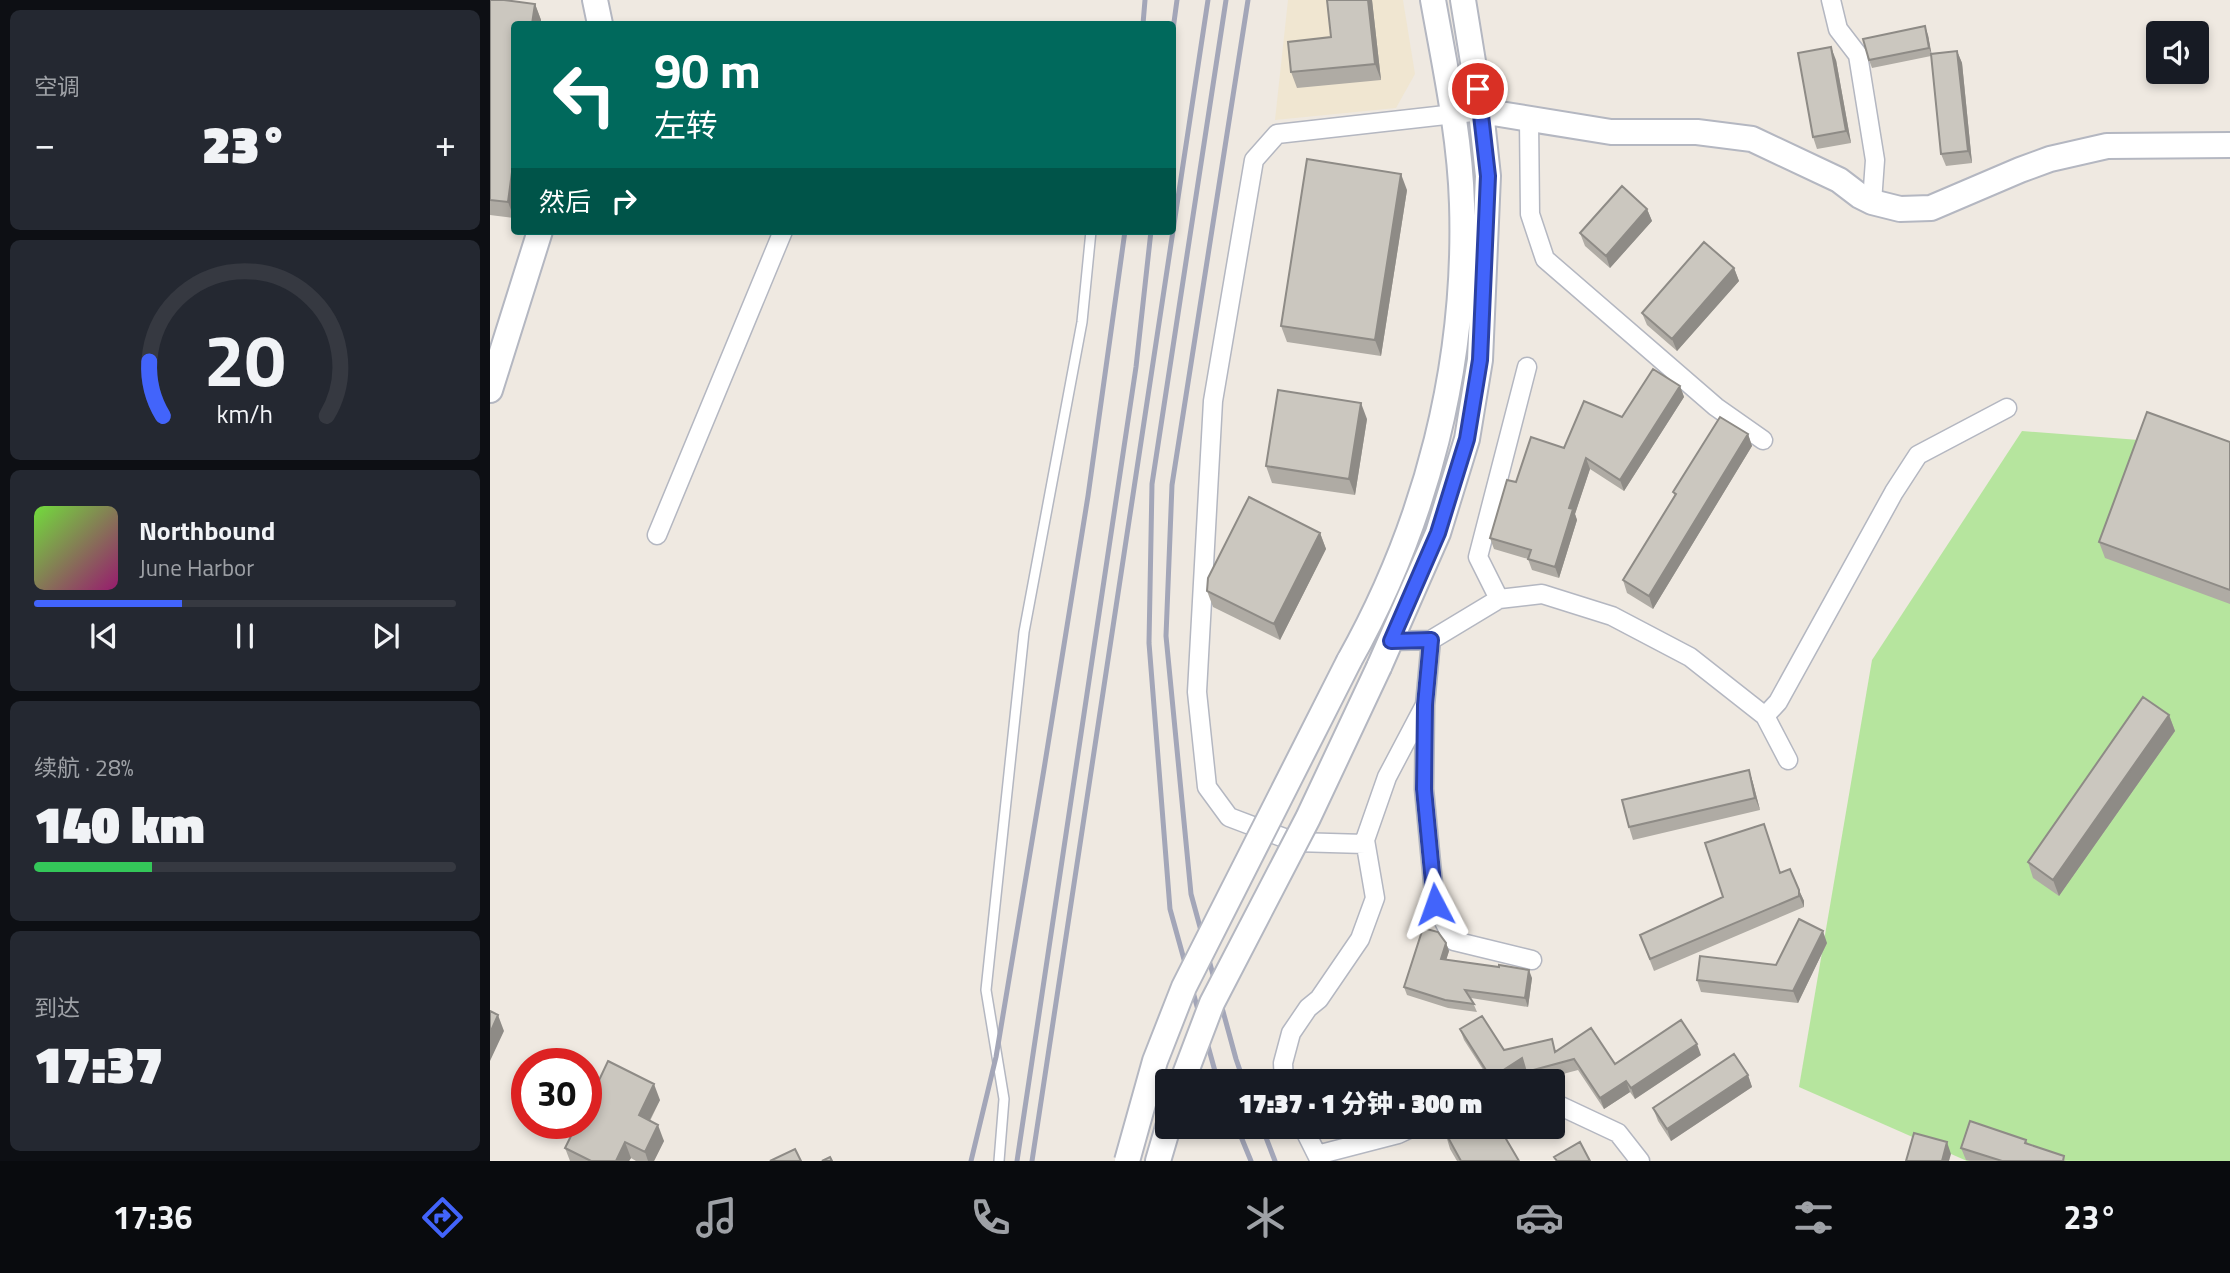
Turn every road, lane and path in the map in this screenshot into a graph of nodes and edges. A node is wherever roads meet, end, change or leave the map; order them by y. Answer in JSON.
{"nodes":[{"id":1,"x":595,"y":0,"type":"edge"},
{"id":2,"x":1433,"y":0,"type":"edge"},
{"id":3,"x":1463,"y":0,"type":"edge"},
{"id":4,"x":1831,"y":0,"type":"edge"},
{"id":5,"x":599,"y":21,"type":"edge"},
{"id":6,"x":1481,"y":111,"type":"junction"},
{"id":7,"x":1453,"y":114,"type":"junction"},
{"id":8,"x":1529,"y":118,"type":"junction"},
{"id":9,"x":2230,"y":145,"type":"edge"},
{"id":10,"x":1872,"y":202,"type":"junction"},
{"id":11,"x":539,"y":235,"type":"edge"},
{"id":12,"x":781,"y":235,"type":"edge"},
{"id":13,"x":1091,"y":235,"type":"edge"},
{"id":14,"x":1527,"y":367,"type":"dead end"},
{"id":15,"x":490,"y":390,"type":"edge"},
{"id":16,"x":2007,"y":408,"type":"dead end"},
{"id":17,"x":1763,"y":440,"type":"dead end"},
{"id":18,"x":657,"y":534,"type":"dead end"},
{"id":19,"x":1499,"y":599,"type":"junction"},
{"id":20,"x":1431,"y":640,"type":"junction"},
{"id":21,"x":1391,"y":641,"type":"junction"},
{"id":22,"x":1425,"y":705,"type":"junction"},
{"id":23,"x":1765,"y":716,"type":"junction"},
{"id":24,"x":1788,"y":760,"type":"dead end"},
{"id":25,"x":1365,"y":844,"type":"junction"},
{"id":26,"x":1532,"y":960,"type":"dead end"},
{"id":27,"x":1187,"y":1069,"type":"edge"},
{"id":28,"x":1283,"y":1069,"type":"edge"},
{"id":29,"x":1565,"y":1108,"type":"edge"},
{"id":30,"x":1164,"y":1139,"type":"edge"},
{"id":31,"x":1309,"y":1139,"type":"edge"},
{"id":32,"x":1382,"y":1139,"type":"edge"},
{"id":33,"x":1319,"y":1158,"type":"edge"},
{"id":34,"x":999,"y":1161,"type":"edge"},
{"id":35,"x":1127,"y":1161,"type":"edge"},
{"id":36,"x":1158,"y":1161,"type":"edge"},
{"id":37,"x":1640,"y":1161,"type":"edge"}],
"edges":[{"from":1,"to":5,"type":"main road"},
{"from":2,"to":7,"type":"main road"},
{"from":3,"to":6,"type":"main road"},
{"from":4,"to":10,"type":"street"},
{"from":6,"to":7,"type":"street"},
{"from":6,"to":8,"type":"main road"},
{"from":6,"to":21,"type":"main road"},
{"from":7,"to":25,"type":"street"},
{"from":7,"to":35,"type":"main road","bridge":true},
{"from":8,"to":10,"type":"main road"},
{"from":8,"to":17,"type":"street"},
{"from":9,"to":10,"type":"main road"},
{"from":11,"to":15,"type":"main road"},
{"from":12,"to":18,"type":"street"},
{"from":13,"to":34,"type":"lane"},
{"from":14,"to":19,"type":"street"},
{"from":16,"to":23,"type":"street"},
{"from":19,"to":20,"type":"street"},
{"from":19,"to":23,"type":"street"},
{"from":20,"to":21,"type":"street"},
{"from":20,"to":22,"type":"street"},
{"from":21,"to":27,"type":"main road","bridge":true},
{"from":22,"to":25,"type":"street"},
{"from":22,"to":26,"type":"street"},
{"from":23,"to":24,"type":"street"},
{"from":25,"to":28,"type":"street"},
{"from":29,"to":37,"type":"street"},
{"from":30,"to":36,"type":"main road"},
{"from":31,"to":33,"type":"street"},
{"from":32,"to":33,"type":"street"}]}
